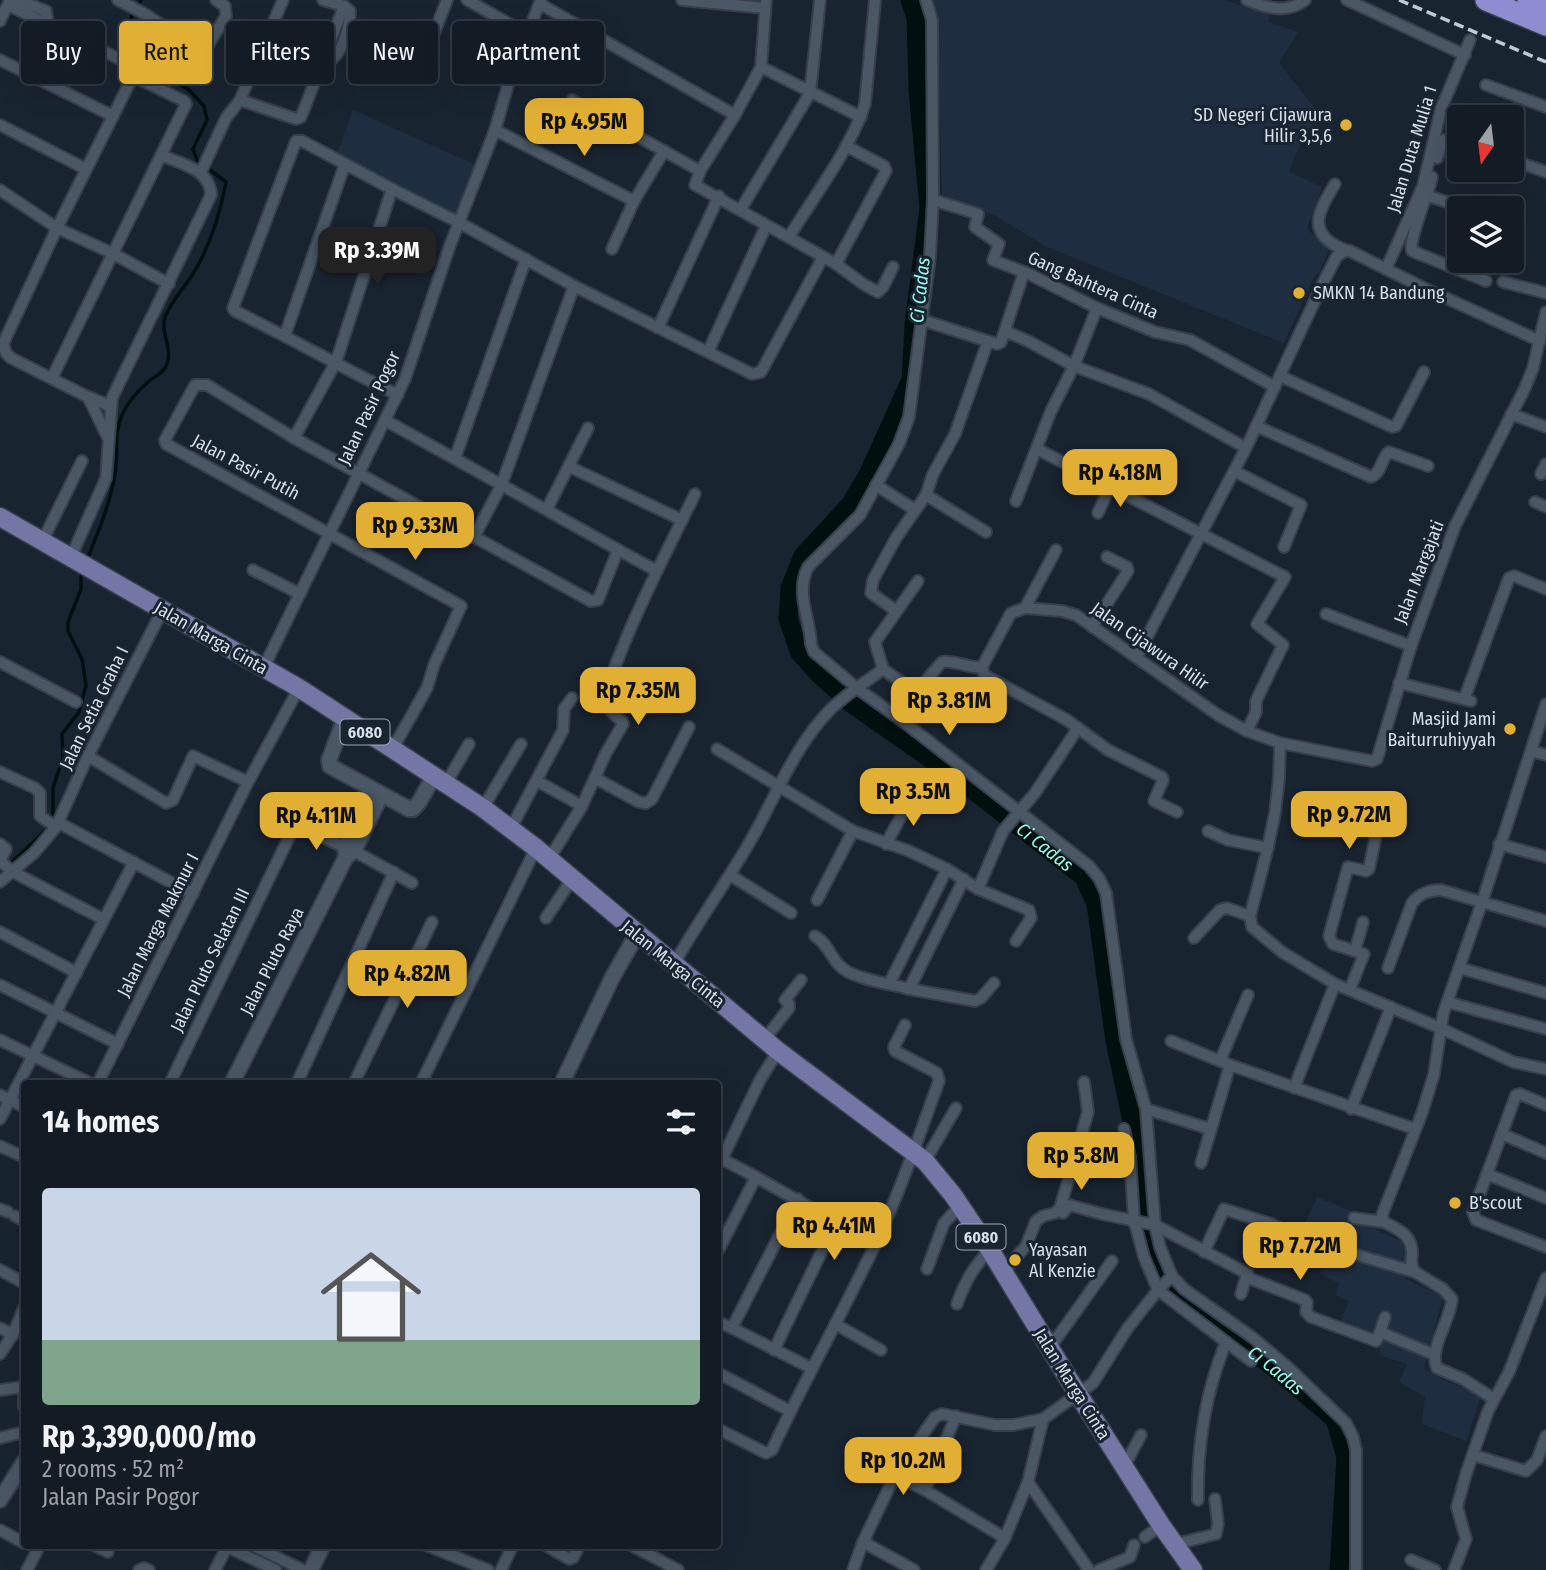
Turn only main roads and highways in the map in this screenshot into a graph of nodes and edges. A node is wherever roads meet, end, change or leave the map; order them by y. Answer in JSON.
{"nodes":[{"id":1,"x":1486,"y":0,"type":"edge"},
{"id":2,"x":1528,"y":0,"type":"edge"},
{"id":3,"x":1546,"y":8,"type":"edge"},
{"id":4,"x":1546,"y":25,"type":"edge"},
{"id":5,"x":0,"y":517,"type":"edge"},
{"id":6,"x":1193,"y":1570,"type":"edge"}],
"edges":[{"from":1,"to":4,"type":"highway"},
{"from":2,"to":3,"type":"highway"},
{"from":5,"to":6,"type":"main road","name":"Jalan Marga Cinta","number":"6080"}]}
